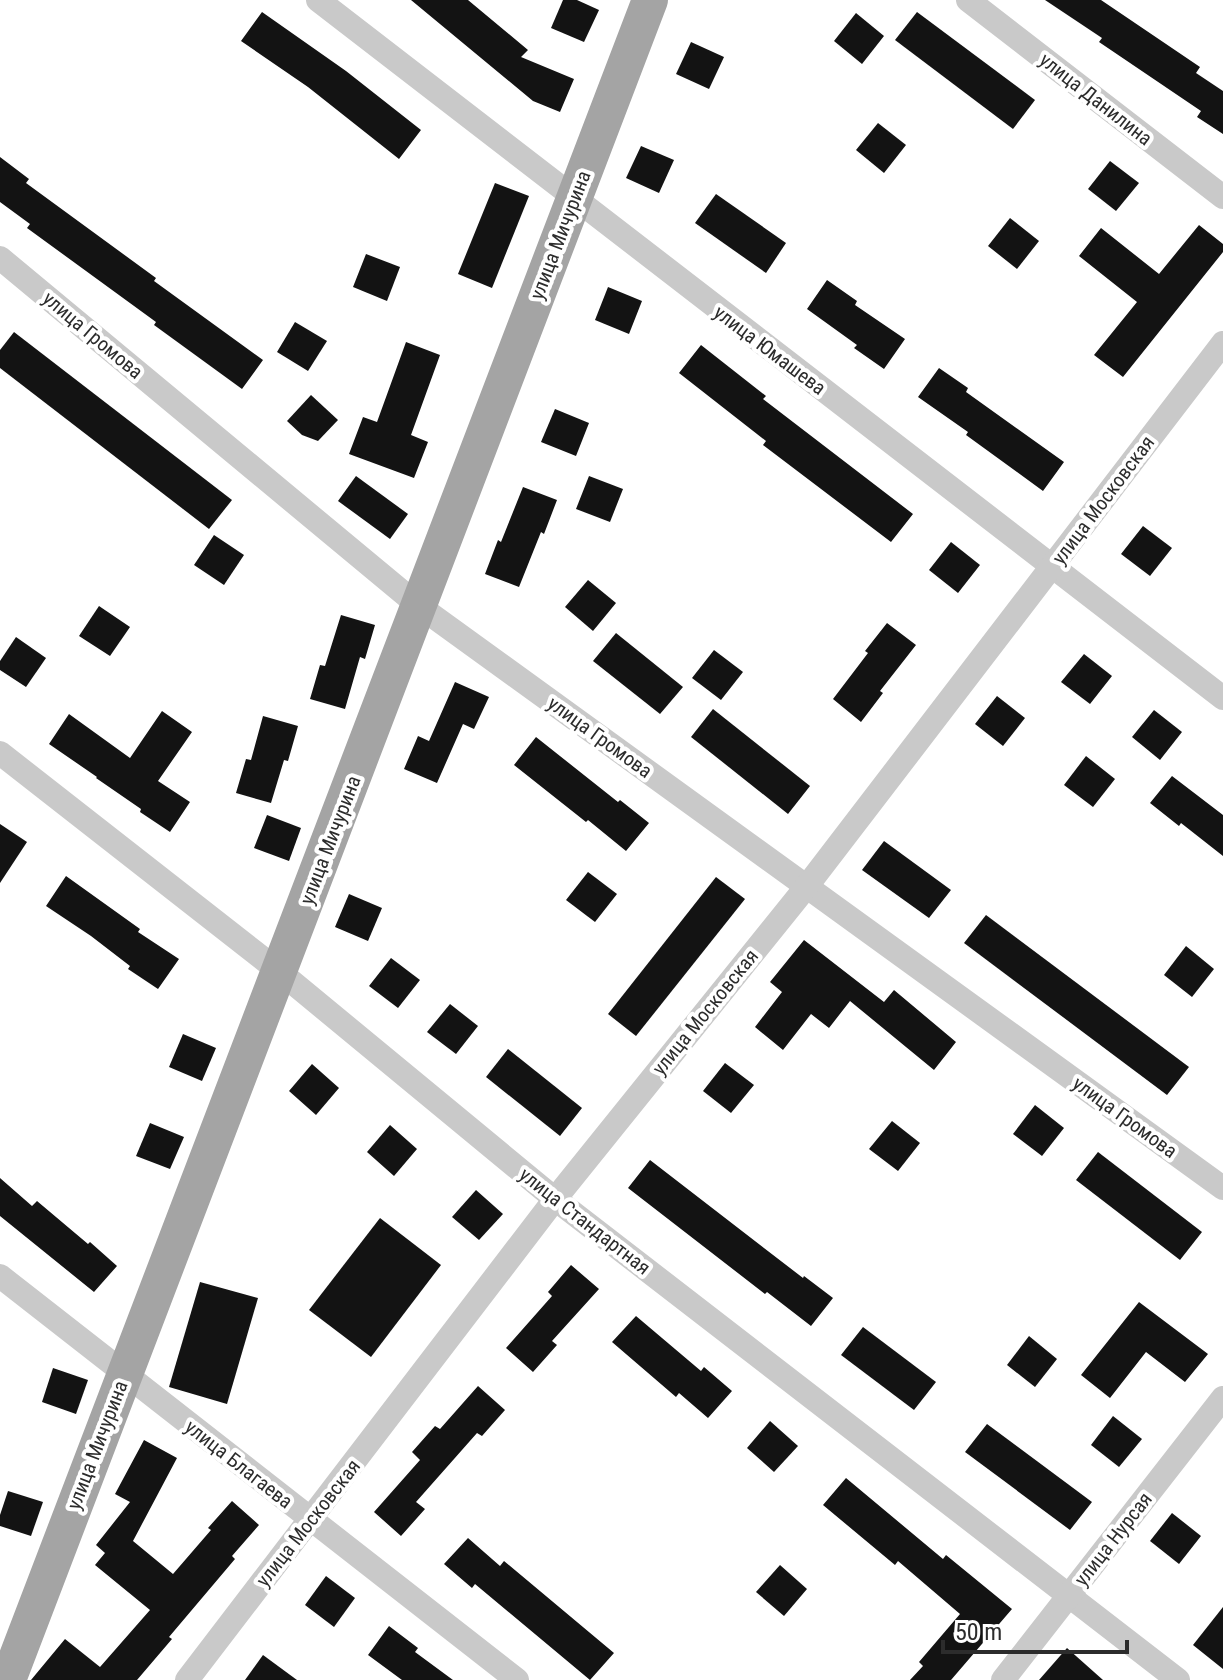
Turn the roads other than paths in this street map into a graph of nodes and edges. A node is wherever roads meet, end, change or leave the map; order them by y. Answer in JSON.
{"nodes":[{"id":1,"x":318,"y":0,"type":"edge"},
{"id":2,"x":650,"y":0,"type":"edge"},
{"id":3,"x":968,"y":0,"type":"edge"},
{"id":4,"x":1223,"y":197,"type":"edge"},
{"id":5,"x":574,"y":200,"type":"junction"},
{"id":6,"x":0,"y":258,"type":"edge"},
{"id":7,"x":1223,"y":343,"type":"edge"},
{"id":8,"x":1052,"y":566,"type":"junction"},
{"id":9,"x":419,"y":606,"type":"junction"},
{"id":10,"x":1223,"y":698,"type":"edge"},
{"id":11,"x":0,"y":753,"type":"edge"},
{"id":12,"x":807,"y":886,"type":"junction"},
{"id":13,"x":280,"y":972,"type":"junction"},
{"id":14,"x":1223,"y":1188,"type":"edge"},
{"id":15,"x":555,"y":1199,"type":"junction"},
{"id":16,"x":0,"y":1276,"type":"edge"},
{"id":17,"x":124,"y":1372,"type":"junction"},
{"id":18,"x":1223,"y":1398,"type":"edge"},
{"id":19,"x":311,"y":1520,"type":"junction"},
{"id":20,"x":1069,"y":1595,"type":"junction"},
{"id":21,"x":8,"y":1680,"type":"edge"},
{"id":22,"x":187,"y":1680,"type":"edge"},
{"id":23,"x":517,"y":1680,"type":"edge"},
{"id":24,"x":1003,"y":1680,"type":"edge"},
{"id":25,"x":1178,"y":1680,"type":"edge"}],
"edges":[{"from":1,"to":5,"type":"street","name":"улица Юмашева"},
{"from":2,"to":5,"type":"main road","name":"улица Мичурина"},
{"from":3,"to":4,"type":"street","name":"улица Данилина"},
{"from":5,"to":8,"type":"street","name":"улица Юмашева"},
{"from":5,"to":9,"type":"main road","name":"улица Мичурина"},
{"from":6,"to":9,"type":"street","name":"улица Громова"},
{"from":7,"to":8,"type":"street","name":"улица Московская"},
{"from":8,"to":10,"type":"street","name":"улица Юмашева"},
{"from":8,"to":12,"type":"street","name":"улица Московская"},
{"from":9,"to":12,"type":"street","name":"улица Громова"},
{"from":9,"to":13,"type":"main road","name":"улица Мичурина"},
{"from":11,"to":13,"type":"street","name":"улица Стандартная"},
{"from":12,"to":14,"type":"street","name":"улица Громова"},
{"from":12,"to":15,"type":"street","name":"улица Московская"},
{"from":13,"to":15,"type":"street","name":"улица Стандартная"},
{"from":13,"to":17,"type":"main road","name":"улица Мичурина"},
{"from":15,"to":19,"type":"street","name":"улица Московская"},
{"from":15,"to":20,"type":"street","name":"улица Стандартная"},
{"from":16,"to":17,"type":"street","name":"улица Благаева"},
{"from":17,"to":19,"type":"street","name":"улица Благаева"},
{"from":17,"to":21,"type":"main road","name":"улица Мичурина"},
{"from":18,"to":20,"type":"street","name":"улица Нурсая"},
{"from":19,"to":22,"type":"street","name":"улица Московская"},
{"from":19,"to":23,"type":"street","name":"улица Благаева"},
{"from":20,"to":24,"type":"street","name":"улица Нурсая"},
{"from":20,"to":25,"type":"street","name":"улица Стандартная"}]}
